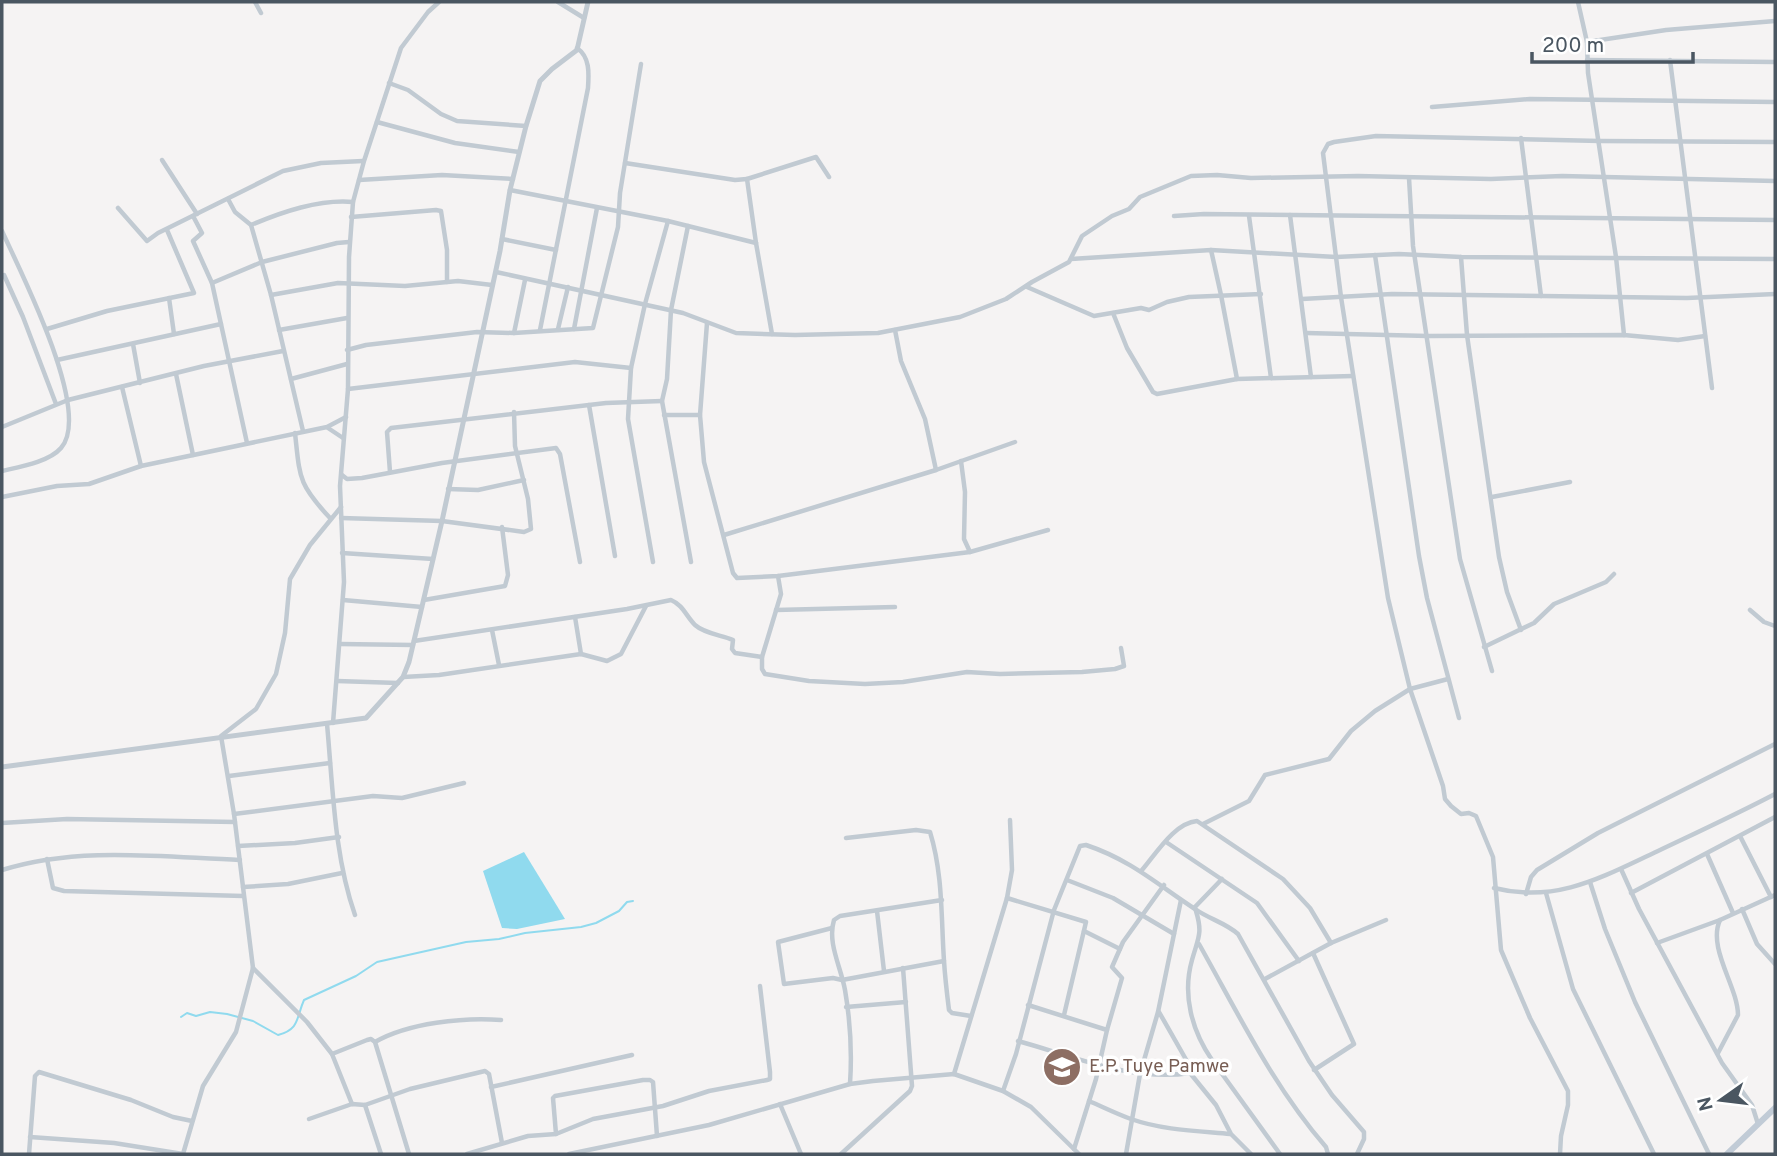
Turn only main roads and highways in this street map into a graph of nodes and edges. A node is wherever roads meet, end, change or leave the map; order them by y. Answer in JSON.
{"nodes":[{"id":1,"x":1775,"y":1108,"type":"edge"},
{"id":2,"x":1727,"y":1154,"type":"edge"}],
"edges":[{"from":1,"to":2,"type":"main road"}]}
